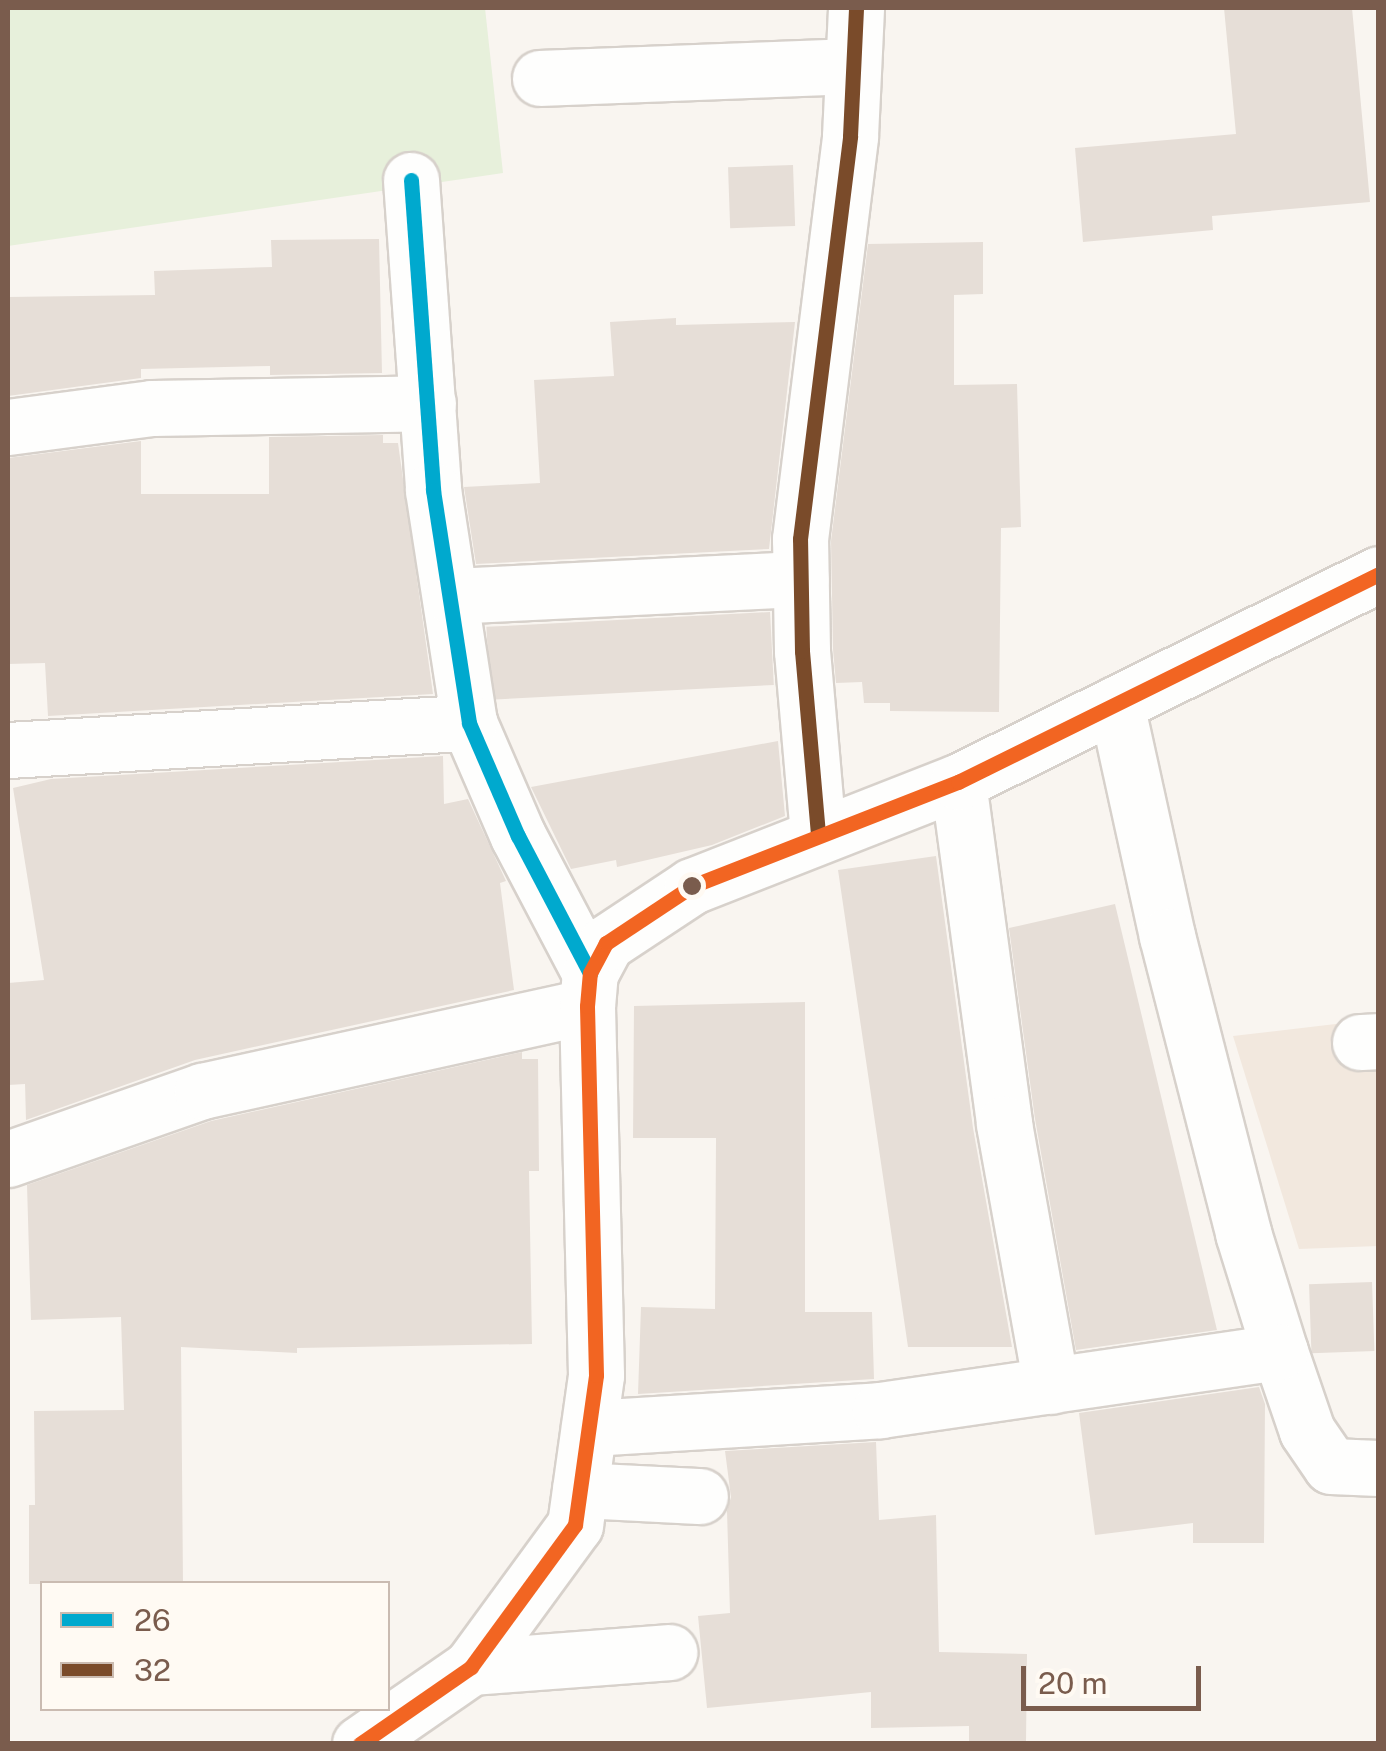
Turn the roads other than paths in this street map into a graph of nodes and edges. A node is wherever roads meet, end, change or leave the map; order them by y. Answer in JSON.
{"nodes":[{"id":1,"x":856,"y":8,"type":"edge"},
{"id":2,"x":852,"y":66,"type":"junction"},
{"id":3,"x":540,"y":78,"type":"dead end"},
{"id":4,"x":411,"y":180,"type":"dead end"},
{"id":5,"x":428,"y":403,"type":"junction"},
{"id":6,"x":8,"y":427,"type":"edge"},
{"id":7,"x":1378,"y":574,"type":"edge"},
{"id":8,"x":801,"y":579,"type":"junction"},
{"id":9,"x":451,"y":596,"type":"junction"},
{"id":10,"x":1116,"y":704,"type":"junction"},
{"id":11,"x":469,"y":724,"type":"junction"},
{"id":12,"x":8,"y":750,"type":"edge"},
{"id":13,"x":958,"y":782,"type":"junction"},
{"id":14,"x":818,"y":834,"type":"junction"},
{"id":15,"x":588,"y":990,"type":"junction"},
{"id":16,"x":8,"y":1159,"type":"edge"},
{"id":17,"x":1280,"y":1352,"type":"junction"},
{"id":18,"x":1051,"y":1386,"type":"junction"},
{"id":19,"x":589,"y":1428,"type":"junction"},
{"id":20,"x":1378,"y":1468,"type":"edge"},
{"id":21,"x":580,"y":1490,"type":"junction"},
{"id":22,"x":700,"y":1496,"type":"dead end"},
{"id":23,"x":669,"y":1652,"type":"dead end"},
{"id":24,"x":471,"y":1667,"type":"junction"},
{"id":25,"x":360,"y":1744,"type":"edge"}],
"edges":[{"from":1,"to":2,"type":"street"},
{"from":2,"to":3,"type":"street"},
{"from":2,"to":8,"type":"street"},
{"from":4,"to":5,"type":"street"},
{"from":5,"to":6,"type":"street"},
{"from":5,"to":9,"type":"street"},
{"from":7,"to":10,"type":"street"},
{"from":8,"to":9,"type":"street"},
{"from":8,"to":14,"type":"street"},
{"from":9,"to":11,"type":"street"},
{"from":10,"to":13,"type":"street"},
{"from":10,"to":17,"type":"street"},
{"from":11,"to":12,"type":"street"},
{"from":11,"to":15,"type":"street"},
{"from":13,"to":14,"type":"street"},
{"from":13,"to":18,"type":"street"},
{"from":14,"to":15,"type":"street"},
{"from":15,"to":16,"type":"street"},
{"from":15,"to":19,"type":"street"},
{"from":17,"to":18,"type":"street"},
{"from":17,"to":20,"type":"street"},
{"from":18,"to":19,"type":"street"},
{"from":19,"to":21,"type":"street"},
{"from":21,"to":22,"type":"street"},
{"from":21,"to":24,"type":"street"},
{"from":23,"to":24,"type":"street"},
{"from":24,"to":25,"type":"street"}]}
